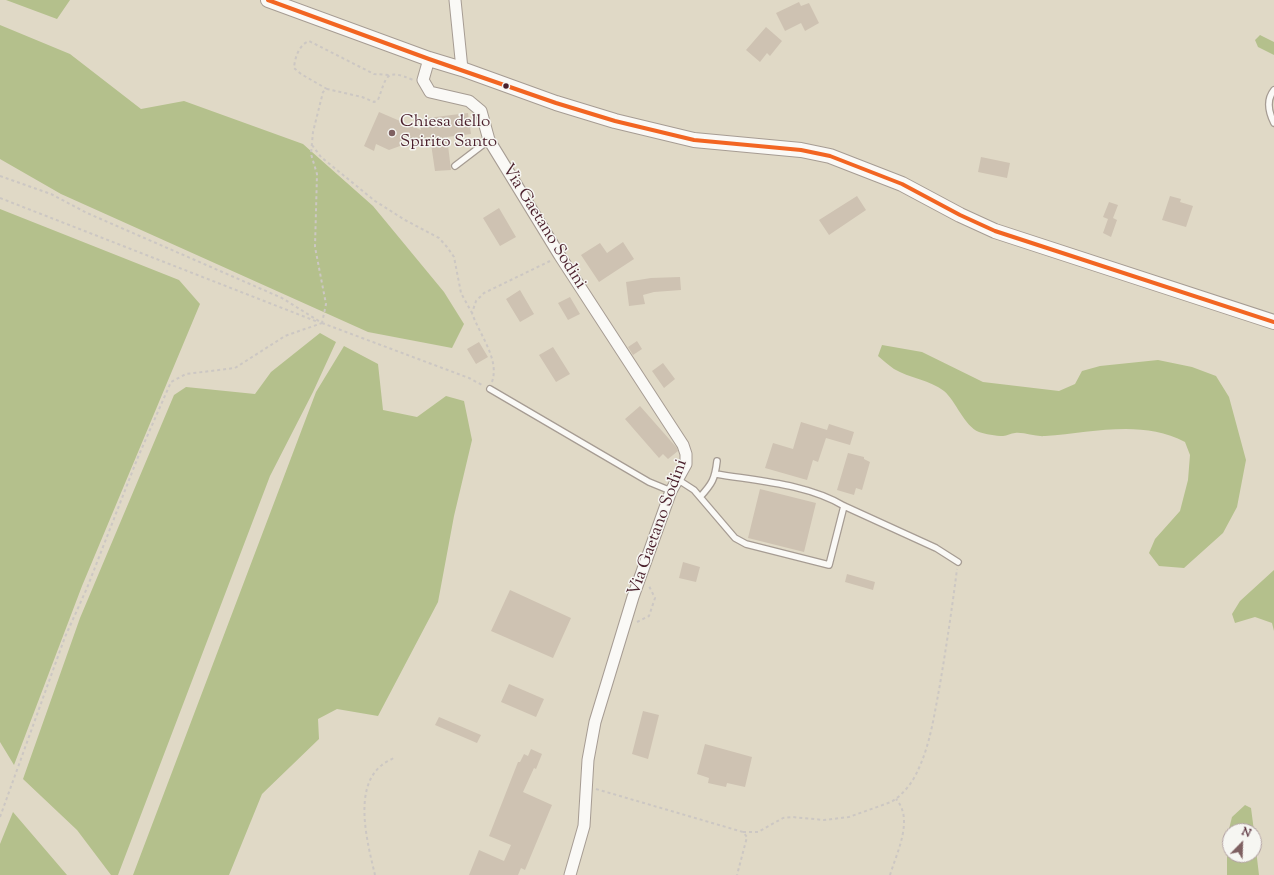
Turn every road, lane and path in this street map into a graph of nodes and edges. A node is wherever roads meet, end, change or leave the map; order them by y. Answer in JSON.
{"nodes":[{"id":1,"x":268,"y":0,"type":"edge"},
{"id":2,"x":455,"y":0,"type":"edge"},
{"id":3,"x":429,"y":59,"type":"junction"},
{"id":4,"x":462,"y":69,"type":"junction"},
{"id":5,"x":389,"y":75,"type":"junction"},
{"id":6,"x":426,"y":86,"type":"junction"},
{"id":7,"x":327,"y":89,"type":"junction"},
{"id":8,"x":1274,"y":90,"type":"edge"},
{"id":9,"x":1274,"y":123,"type":"edge"},
{"id":10,"x":489,"y":140,"type":"junction"},
{"id":11,"x":312,"y":144,"type":"junction"},
{"id":12,"x":455,"y":166,"type":"dead end"},
{"id":13,"x":0,"y":176,"type":"edge"},
{"id":14,"x":0,"y":198,"type":"edge"},
{"id":15,"x":560,"y":256,"type":"junction"},
{"id":16,"x":472,"y":313,"type":"junction"},
{"id":17,"x":1274,"y":322,"type":"edge"},
{"id":18,"x":322,"y":323,"type":"junction"},
{"id":19,"x":490,"y":389,"type":"junction"},
{"id":20,"x":717,"y":461,"type":"dead end"},
{"id":21,"x":716,"y":474,"type":"junction"},
{"id":22,"x":678,"y":479,"type":"junction"},
{"id":23,"x":671,"y":491,"type":"junction"},
{"id":24,"x":700,"y":497,"type":"junction"},
{"id":25,"x":844,"y":506,"type":"junction"},
{"id":26,"x":958,"y":562,"type":"joint"},
{"id":27,"x":641,"y":573,"type":"junction"},
{"id":28,"x":624,"y":624,"type":"junction"},
{"id":29,"x":395,"y":757,"type":"dead end"},
{"id":30,"x":587,"y":786,"type":"junction"},
{"id":31,"x":896,"y":799,"type":"junction"},
{"id":32,"x":0,"y":818,"type":"edge"},
{"id":33,"x":743,"y":832,"type":"junction"},
{"id":34,"x":376,"y":875,"type":"edge"},
{"id":35,"x":570,"y":875,"type":"edge"},
{"id":36,"x":737,"y":875,"type":"edge"},
{"id":37,"x":890,"y":875,"type":"edge"}],
"edges":[{"from":1,"to":3,"type":"street"},
{"from":2,"to":4,"type":"street"},
{"from":3,"to":4,"type":"street"},
{"from":3,"to":6,"type":"street"},
{"from":4,"to":17,"type":"street"},
{"from":5,"to":6,"type":"path"},
{"from":5,"to":7,"type":"path"},
{"from":5,"to":7,"type":"path"},
{"from":6,"to":10,"type":"street","name":"Via Gaetano Sodini"},
{"from":7,"to":11,"type":"path"},
{"from":8,"to":9,"type":"lane"},
{"from":10,"to":12,"type":"lane"},
{"from":10,"to":15,"type":"street","name":"Via Gaetano Sodini"},
{"from":11,"to":16,"type":"path"},
{"from":11,"to":18,"type":"path"},
{"from":13,"to":18,"type":"path"},
{"from":14,"to":18,"type":"path"},
{"from":15,"to":16,"type":"path"},
{"from":15,"to":22,"type":"street","name":"Via Gaetano Sodini"},
{"from":16,"to":19,"type":"path"},
{"from":18,"to":19,"type":"path"},
{"from":18,"to":32,"type":"path"},
{"from":19,"to":23,"type":"lane"},
{"from":20,"to":21,"type":"lane"},
{"from":21,"to":24,"type":"lane"},
{"from":21,"to":25,"type":"lane"},
{"from":22,"to":23,"type":"street","name":"Via Gaetano Sodini"},
{"from":22,"to":24,"type":"lane"},
{"from":23,"to":27,"type":"street","name":"Via Gaetano Sodini"},
{"from":24,"to":25,"type":"lane"},
{"from":25,"to":26,"type":"lane"},
{"from":26,"to":31,"type":"path"},
{"from":27,"to":28,"type":"street","name":"Via Gaetano Sodini"},
{"from":27,"to":28,"type":"path"},
{"from":28,"to":30,"type":"street","name":"Via Gaetano Sodini"},
{"from":29,"to":34,"type":"path"},
{"from":30,"to":33,"type":"path"},
{"from":30,"to":35,"type":"street","name":"Via Gaetano Sodini"},
{"from":31,"to":33,"type":"path"},
{"from":31,"to":37,"type":"path"},
{"from":33,"to":36,"type":"path"}]}
